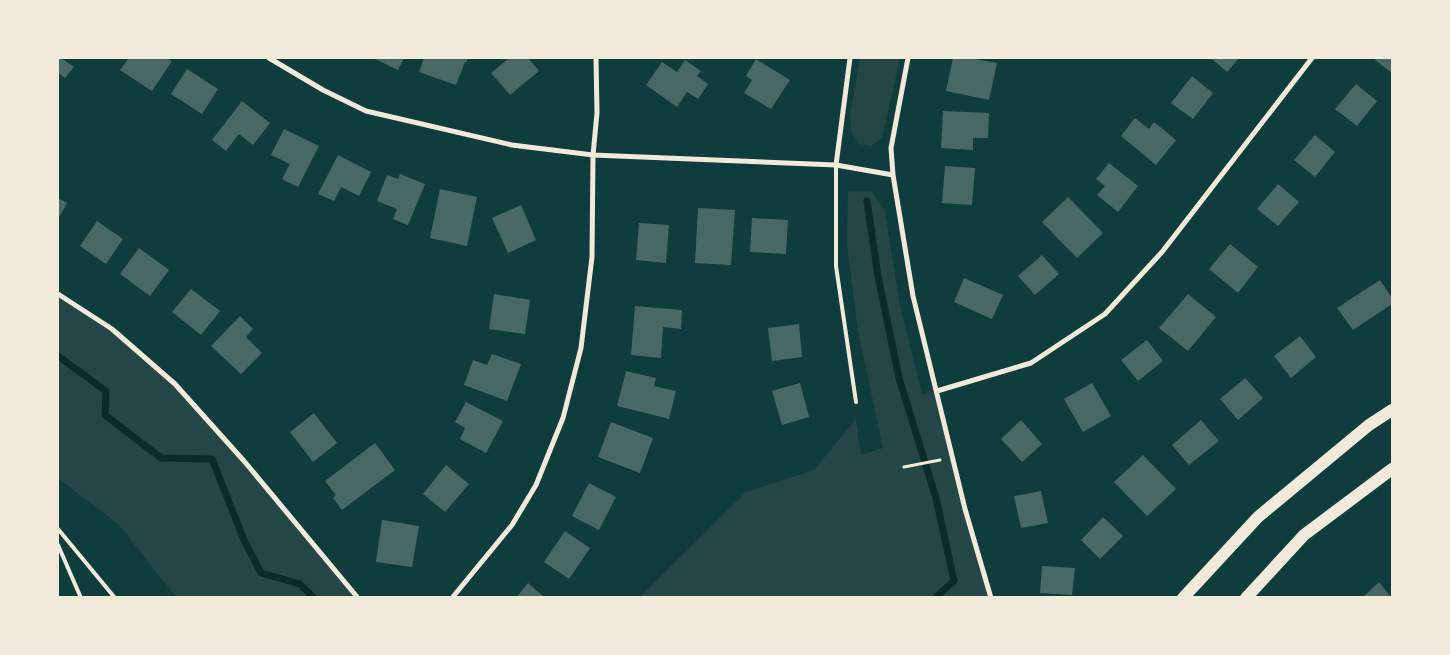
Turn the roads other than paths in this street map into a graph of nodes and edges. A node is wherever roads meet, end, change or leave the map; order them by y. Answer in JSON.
{"nodes":[{"id":1,"x":269,"y":58,"type":"edge"},
{"id":2,"x":596,"y":58,"type":"edge"},
{"id":3,"x":850,"y":58,"type":"edge"},
{"id":4,"x":908,"y":58,"type":"edge"},
{"id":5,"x":1312,"y":58,"type":"edge"},
{"id":6,"x":593,"y":155,"type":"junction"},
{"id":7,"x":836,"y":165,"type":"junction"},
{"id":8,"x":893,"y":175,"type":"junction"},
{"id":9,"x":58,"y":294,"type":"edge"},
{"id":10,"x":937,"y":391,"type":"junction"},
{"id":11,"x":856,"y":402,"type":"dead end"},
{"id":12,"x":1392,"y":410,"type":"edge"},
{"id":13,"x":1392,"y":469,"type":"edge"},
{"id":14,"x":58,"y":529,"type":"edge"},
{"id":15,"x":58,"y":545,"type":"edge"},
{"id":16,"x":81,"y":598,"type":"edge"},
{"id":17,"x":115,"y":598,"type":"edge"},
{"id":18,"x":358,"y":598,"type":"edge"},
{"id":19,"x":452,"y":598,"type":"edge"},
{"id":20,"x":991,"y":598,"type":"edge"},
{"id":21,"x":1183,"y":598,"type":"edge"},
{"id":22,"x":1246,"y":598,"type":"edge"}],
"edges":[{"from":1,"to":6,"type":"street"},
{"from":2,"to":6,"type":"street"},
{"from":3,"to":7,"type":"street"},
{"from":4,"to":8,"type":"street"},
{"from":5,"to":10,"type":"street"},
{"from":6,"to":7,"type":"street"},
{"from":6,"to":19,"type":"street"},
{"from":7,"to":8,"type":"street"},
{"from":7,"to":11,"type":"lane"},
{"from":8,"to":10,"type":"street"},
{"from":9,"to":18,"type":"street"},
{"from":10,"to":20,"type":"street"},
{"from":12,"to":21,"type":"main road"},
{"from":13,"to":22,"type":"main road"},
{"from":14,"to":17,"type":"lane"},
{"from":15,"to":16,"type":"lane"}]}
